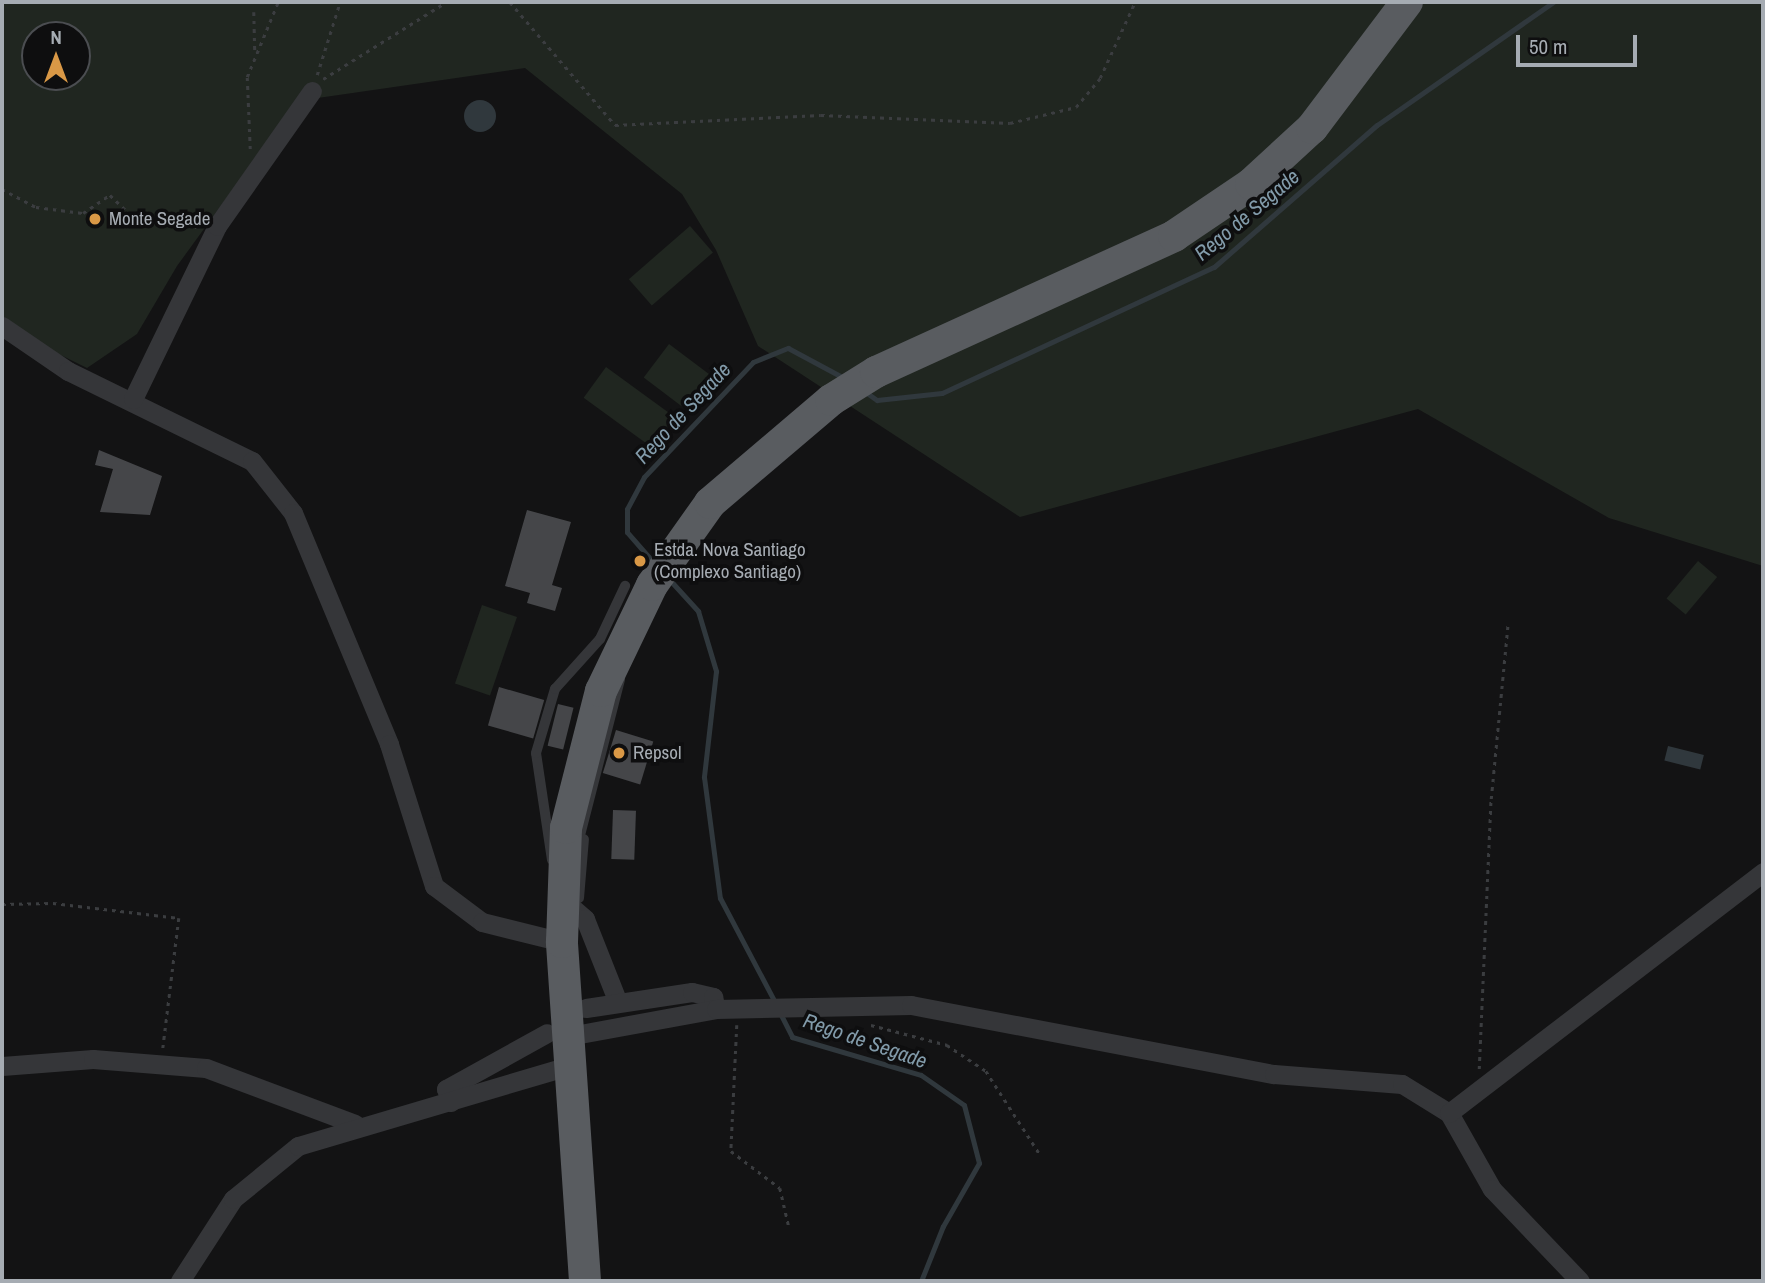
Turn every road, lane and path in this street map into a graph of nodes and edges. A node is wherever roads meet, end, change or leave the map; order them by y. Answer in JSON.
{"nodes":[{"id":1,"x":278,"y":2,"type":"edge"},
{"id":2,"x":341,"y":2,"type":"edge"},
{"id":3,"x":446,"y":2,"type":"edge"},
{"id":4,"x":510,"y":2,"type":"edge"},
{"id":5,"x":1135,"y":2,"type":"edge"},
{"id":6,"x":1407,"y":2,"type":"edge"},
{"id":7,"x":254,"y":12,"type":"dead end"},
{"id":8,"x":255,"y":59,"type":"junction"},
{"id":9,"x":312,"y":92,"type":"junction"},
{"id":10,"x":248,"y":181,"type":"junction"},
{"id":11,"x":2,"y":189,"type":"edge"},
{"id":12,"x":217,"y":226,"type":"junction"},
{"id":13,"x":2,"y":326,"type":"edge"},
{"id":14,"x":133,"y":399,"type":"junction"},
{"id":15,"x":625,"y":586,"type":"dead end"},
{"id":16,"x":631,"y":620,"type":"junction"},
{"id":17,"x":1508,"y":623,"type":"dead end"},
{"id":18,"x":584,"y":836,"type":"junction"},
{"id":19,"x":1763,"y":873,"type":"edge"},
{"id":20,"x":567,"y":894,"type":"junction"},
{"id":21,"x":2,"y":904,"type":"edge"},
{"id":22,"x":562,"y":942,"type":"junction"},
{"id":23,"x":617,"y":1000,"type":"junction"},
{"id":24,"x":862,"y":1004,"type":"junction"},
{"id":25,"x":586,"y":1008,"type":"dead end"},
{"id":26,"x":739,"y":1008,"type":"junction"},
{"id":27,"x":716,"y":1009,"type":"junction"},
{"id":28,"x":562,"y":1044,"type":"junction"},
{"id":29,"x":164,"y":1065,"type":"junction"},
{"id":30,"x":2,"y":1066,"type":"edge"},
{"id":31,"x":1481,"y":1089,"type":"junction"},
{"id":32,"x":451,"y":1102,"type":"junction"},
{"id":33,"x":1449,"y":1112,"type":"junction"},
{"id":34,"x":355,"y":1124,"type":"junction"},
{"id":35,"x":1039,"y":1153,"type":"dead end"},
{"id":36,"x":789,"y":1227,"type":"dead end"},
{"id":37,"x":180,"y":1281,"type":"edge"},
{"id":38,"x":585,"y":1281,"type":"edge"},
{"id":39,"x":1580,"y":1281,"type":"edge"}],
"edges":[{"from":1,"to":8,"type":"path"},
{"from":2,"to":9,"type":"path"},
{"from":3,"to":9,"type":"path"},
{"from":4,"to":5,"type":"path"},
{"from":6,"to":16,"type":"highway"},
{"from":7,"to":8,"type":"path"},
{"from":8,"to":10,"type":"path"},
{"from":9,"to":10,"type":"street"},
{"from":10,"to":12,"type":"street"},
{"from":11,"to":12,"type":"path"},
{"from":12,"to":14,"type":"street"},
{"from":13,"to":14,"type":"street"},
{"from":14,"to":22,"type":"street"},
{"from":15,"to":20,"type":"lane"},
{"from":16,"to":18,"type":"lane"},
{"from":16,"to":20,"type":"highway"},
{"from":17,"to":31,"type":"path"},
{"from":18,"to":20,"type":"lane"},
{"from":18,"to":20,"type":"lane"},
{"from":19,"to":31,"type":"street"},
{"from":20,"to":22,"type":"highway"},
{"from":20,"to":23,"type":"street"},
{"from":21,"to":29,"type":"path"},
{"from":22,"to":28,"type":"highway"},
{"from":23,"to":25,"type":"street"},
{"from":23,"to":27,"type":"street"},
{"from":24,"to":26,"type":"street"},
{"from":24,"to":33,"type":"street"},
{"from":24,"to":35,"type":"path"},
{"from":26,"to":27,"type":"street"},
{"from":26,"to":36,"type":"path"},
{"from":27,"to":28,"type":"street"},
{"from":28,"to":32,"type":"street"},
{"from":28,"to":32,"type":"street"},
{"from":28,"to":38,"type":"highway"},
{"from":29,"to":30,"type":"street"},
{"from":29,"to":34,"type":"street"},
{"from":31,"to":33,"type":"street"},
{"from":32,"to":34,"type":"street"},
{"from":33,"to":39,"type":"street"},
{"from":34,"to":37,"type":"street"}]}
